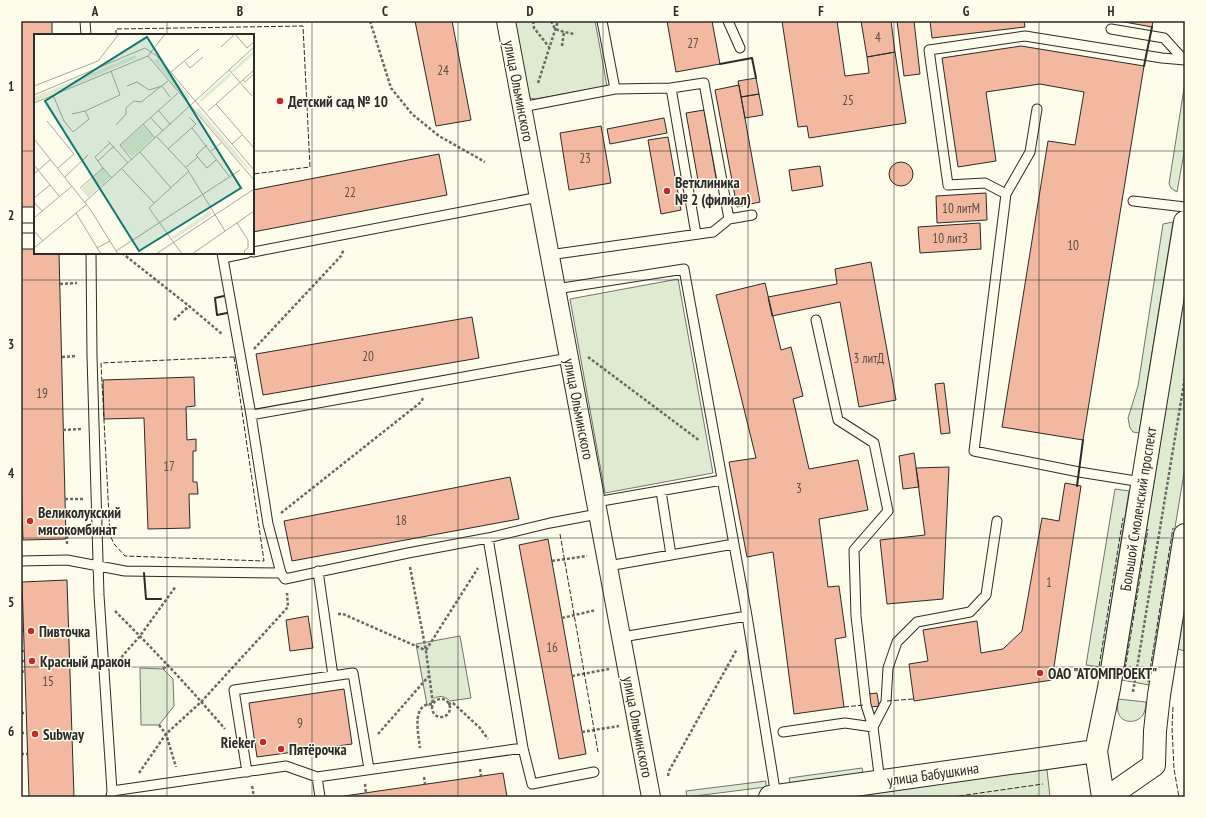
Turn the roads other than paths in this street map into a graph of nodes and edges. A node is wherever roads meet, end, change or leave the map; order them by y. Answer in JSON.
{"nodes":[{"id":1,"x":85,"y":21,"type":"edge"},
{"id":2,"x":506,"y":21,"type":"edge"},
{"id":3,"x":602,"y":21,"type":"edge"},
{"id":4,"x":728,"y":21,"type":"edge"},
{"id":5,"x":1111,"y":29,"type":"dead end"},
{"id":6,"x":86,"y":34,"type":"edge"},
{"id":7,"x":740,"y":48,"type":"dead end"},
{"id":8,"x":1185,"y":60,"type":"edge"},
{"id":9,"x":671,"y":88,"type":"junction"},
{"id":10,"x":614,"y":89,"type":"junction"},
{"id":11,"x":522,"y":107,"type":"junction"},
{"id":12,"x":1037,"y":109,"type":"dead end"},
{"id":13,"x":1006,"y":194,"type":"junction"},
{"id":14,"x":539,"y":197,"type":"junction"},
{"id":15,"x":1133,"y":201,"type":"dead end"},
{"id":16,"x":1185,"y":207,"type":"edge"},
{"id":17,"x":752,"y":215,"type":"dead end"},
{"id":18,"x":729,"y":219,"type":"junction"},
{"id":19,"x":1185,"y":222,"type":"edge"},
{"id":20,"x":21,"y":228,"type":"edge"},
{"id":21,"x":34,"y":228,"type":"edge"},
{"id":22,"x":696,"y":234,"type":"junction"},
{"id":23,"x":254,"y":252,"type":"edge"},
{"id":24,"x":91,"y":254,"type":"edge"},
{"id":25,"x":235,"y":254,"type":"edge"},
{"id":26,"x":222,"y":255,"type":"edge"},
{"id":27,"x":549,"y":255,"type":"junction"},
{"id":28,"x":556,"y":289,"type":"junction"},
{"id":29,"x":816,"y":320,"type":"dead end"},
{"id":30,"x":569,"y":358,"type":"junction"},
{"id":31,"x":251,"y":415,"type":"junction"},
{"id":32,"x":722,"y":480,"type":"junction"},
{"id":33,"x":1142,"y":482,"type":"junction"},
{"id":34,"x":661,"y":491,"type":"junction"},
{"id":35,"x":597,"y":508,"type":"junction"},
{"id":36,"x":997,"y":521,"type":"dead end"},
{"id":37,"x":1185,"y":535,"type":"edge"},
{"id":38,"x":488,"y":538,"type":"junction"},
{"id":39,"x":734,"y":544,"type":"junction"},
{"id":40,"x":671,"y":555,"type":"junction"},
{"id":41,"x":606,"y":559,"type":"junction"},
{"id":42,"x":21,"y":561,"type":"edge"},
{"id":43,"x":98,"y":565,"type":"junction"},
{"id":44,"x":318,"y":571,"type":"junction"},
{"id":45,"x":283,"y":576,"type":"junction"},
{"id":46,"x":747,"y":616,"type":"junction"},
{"id":47,"x":622,"y":638,"type":"junction"},
{"id":48,"x":333,"y":676,"type":"junction"},
{"id":49,"x":873,"y":727,"type":"junction"},
{"id":50,"x":783,"y":732,"type":"dead end"},
{"id":51,"x":524,"y":748,"type":"junction"},
{"id":52,"x":1096,"y":751,"type":"junction"},
{"id":53,"x":369,"y":769,"type":"junction"},
{"id":54,"x":247,"y":772,"type":"junction"},
{"id":55,"x":594,"y":772,"type":"dead end"},
{"id":56,"x":317,"y":777,"type":"junction"},
{"id":57,"x":880,"y":782,"type":"junction"},
{"id":58,"x":111,"y":794,"type":"edge"},
{"id":59,"x":320,"y":797,"type":"edge"},
{"id":60,"x":652,"y":797,"type":"edge"},
{"id":61,"x":773,"y":797,"type":"edge"},
{"id":62,"x":1103,"y":797,"type":"edge"},
{"id":63,"x":1108,"y":797,"type":"edge"}],
"edges":[{"from":1,"to":6,"type":"lane"},
{"from":2,"to":11,"type":"street","name":"улица Ольминского"},
{"from":3,"to":10,"type":"lane"},
{"from":4,"to":7,"type":"lane"},
{"from":5,"to":8,"type":"lane"},
{"from":8,"to":13,"type":"lane"},
{"from":9,"to":10,"type":"lane"},
{"from":9,"to":18,"type":"lane"},
{"from":9,"to":22,"type":"lane"},
{"from":10,"to":11,"type":"lane"},
{"from":11,"to":14,"type":"street","name":"улица Ольминского"},
{"from":12,"to":13,"type":"lane"},
{"from":13,"to":33,"type":"lane"},
{"from":14,"to":23,"type":"lane"},
{"from":14,"to":27,"type":"street","name":"улица Ольминского"},
{"from":15,"to":16,"type":"lane"},
{"from":17,"to":18,"type":"lane"},
{"from":18,"to":22,"type":"lane"},
{"from":19,"to":33,"type":"street","name":"Большой Смоленский проспект"},
{"from":20,"to":21,"type":"lane"},
{"from":22,"to":27,"type":"lane"},
{"from":24,"to":43,"type":"lane"},
{"from":25,"to":26,"type":"lane"},
{"from":26,"to":31,"type":"lane"},
{"from":27,"to":28,"type":"street","name":"улица Ольминского"},
{"from":28,"to":30,"type":"street","name":"улица Ольминского"},
{"from":28,"to":32,"type":"lane"},
{"from":29,"to":49,"type":"lane"},
{"from":30,"to":31,"type":"lane"},
{"from":30,"to":35,"type":"street","name":"улица Ольминского"},
{"from":31,"to":45,"type":"lane"},
{"from":32,"to":34,"type":"lane"},
{"from":32,"to":39,"type":"lane"},
{"from":33,"to":52,"type":"street","name":"Большой Смоленский проспект"},
{"from":34,"to":35,"type":"lane"},
{"from":34,"to":40,"type":"lane"},
{"from":35,"to":38,"type":"lane"},
{"from":35,"to":41,"type":"street","name":"улица Ольминского"},
{"from":36,"to":49,"type":"lane"},
{"from":37,"to":63,"type":"street"},
{"from":38,"to":44,"type":"lane"},
{"from":38,"to":51,"type":"lane"},
{"from":39,"to":40,"type":"lane"},
{"from":39,"to":46,"type":"lane"},
{"from":40,"to":41,"type":"lane"},
{"from":41,"to":47,"type":"street","name":"улица Ольминского"},
{"from":42,"to":43,"type":"lane"},
{"from":43,"to":45,"type":"lane"},
{"from":43,"to":58,"type":"lane"},
{"from":44,"to":45,"type":"lane"},
{"from":44,"to":48,"type":"lane"},
{"from":46,"to":47,"type":"lane"},
{"from":46,"to":61,"type":"lane"},
{"from":47,"to":60,"type":"street","name":"улица Ольминского"},
{"from":48,"to":53,"type":"lane"},
{"from":48,"to":54,"type":"lane"},
{"from":49,"to":50,"type":"lane"},
{"from":49,"to":57,"type":"lane"},
{"from":51,"to":53,"type":"lane"},
{"from":51,"to":55,"type":"lane"},
{"from":52,"to":57,"type":"street","name":"улица Бабушкина"},
{"from":52,"to":62,"type":"street","name":"Большой Смоленский проспект"},
{"from":53,"to":56,"type":"lane"},
{"from":54,"to":56,"type":"lane"},
{"from":54,"to":58,"type":"lane"},
{"from":56,"to":59,"type":"lane"},
{"from":57,"to":61,"type":"street","name":"улица Бабушкина"}]}
